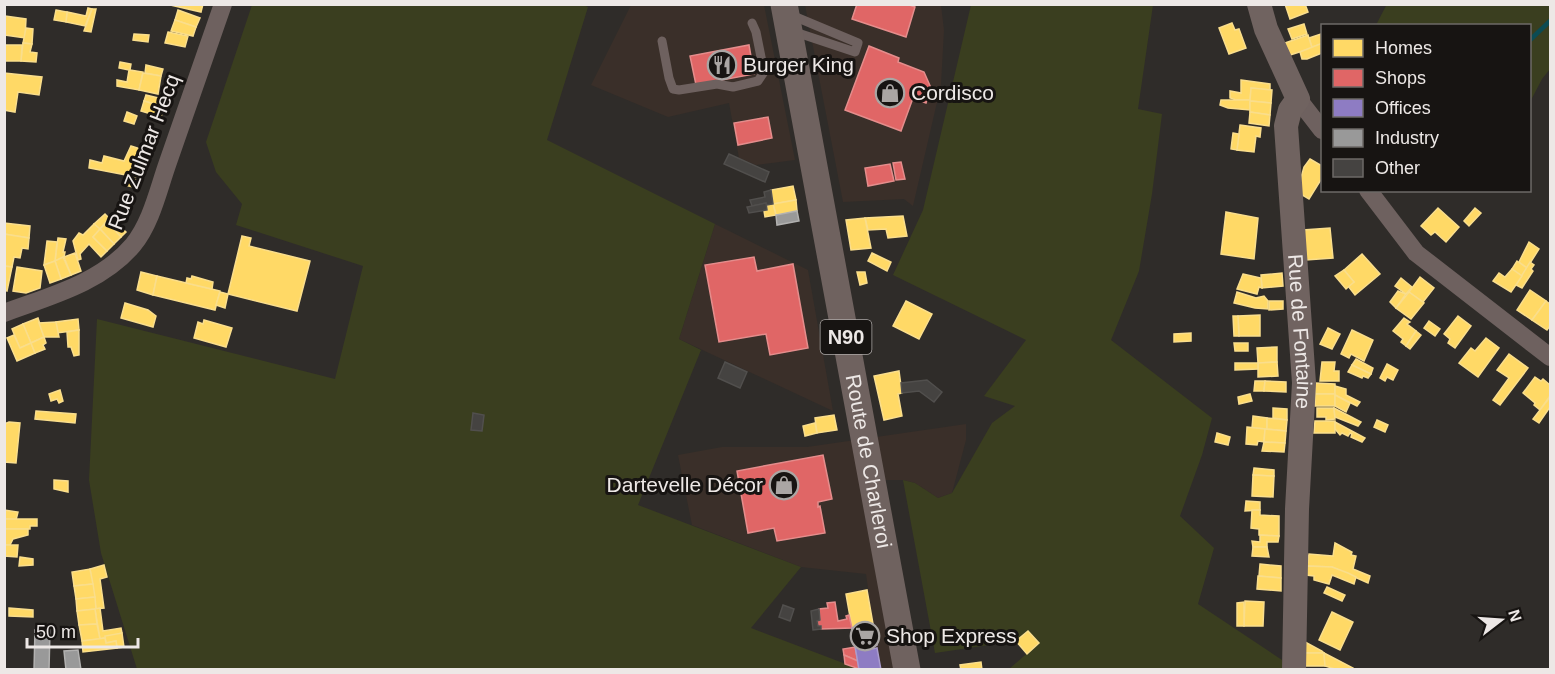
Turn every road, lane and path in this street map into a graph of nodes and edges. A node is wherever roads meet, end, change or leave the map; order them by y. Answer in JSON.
{"nodes":[{"id":1,"x":223,"y":4,"type":"edge"},
{"id":2,"x":1259,"y":4,"type":"edge"},
{"id":3,"x":787,"y":16,"type":"edge"},
{"id":4,"x":752,"y":23,"type":"dead end"},
{"id":5,"x":662,"y":41,"type":"dead end"},
{"id":6,"x":1299,"y":99,"type":"junction"},
{"id":7,"x":1321,"y":127,"type":"edge"},
{"id":8,"x":1370,"y":192,"type":"edge"},
{"id":9,"x":4,"y":313,"type":"edge"},
{"id":10,"x":1551,"y":357,"type":"edge"},
{"id":11,"x":907,"y":669,"type":"edge"},
{"id":12,"x":1294,"y":669,"type":"edge"}],
"edges":[{"from":1,"to":9,"type":"street","name":"Rue Zulmar Hecq"},
{"from":2,"to":6,"type":"street"},
{"from":3,"to":3,"type":"lane"},
{"from":3,"to":11,"type":"main road","name":"Route de Charleroi","number":"N90"},
{"from":4,"to":5,"type":"lane"},
{"from":6,"to":7,"type":"street"},
{"from":6,"to":12,"type":"street","name":"Rue de Fontaine"},
{"from":8,"to":10,"type":"street"}]}
